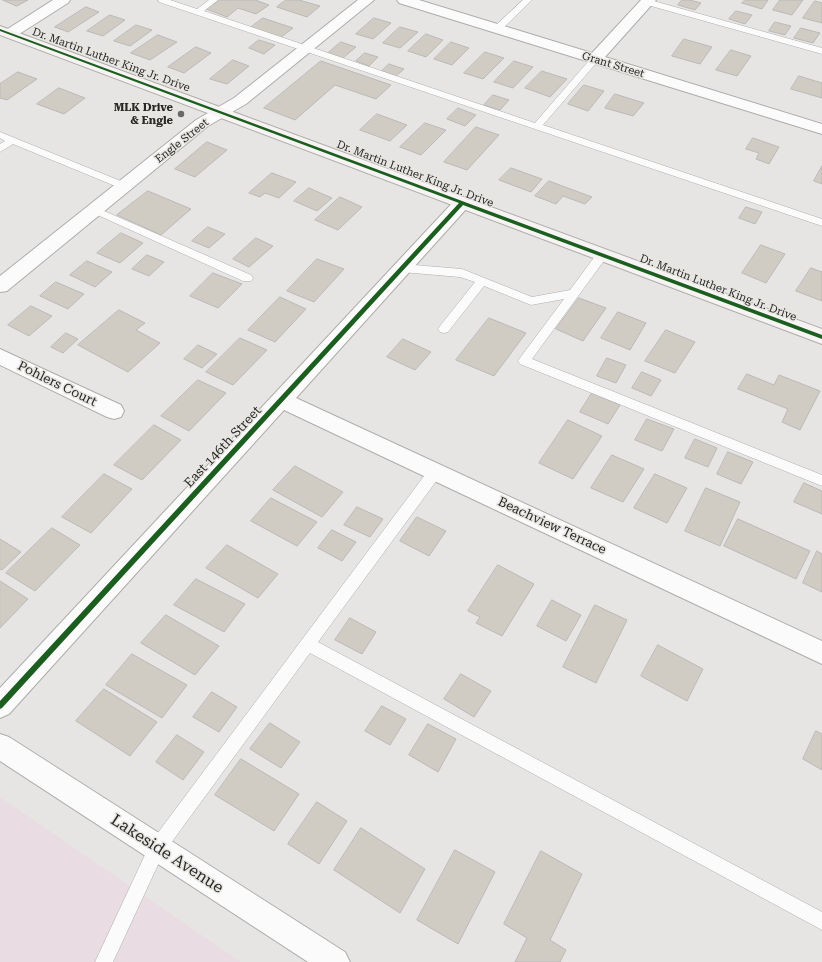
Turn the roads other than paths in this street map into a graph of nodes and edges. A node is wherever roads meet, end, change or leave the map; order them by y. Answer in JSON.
{"nodes":[{"id":1,"x":63,"y":0,"type":"edge"},
{"id":2,"x":162,"y":0,"type":"edge"},
{"id":3,"x":214,"y":0,"type":"edge"},
{"id":4,"x":367,"y":0,"type":"edge"},
{"id":5,"x":404,"y":0,"type":"edge"},
{"id":6,"x":528,"y":0,"type":"edge"},
{"id":7,"x":648,"y":1,"type":"edge"},
{"id":8,"x":198,"y":12,"type":"junction"},
{"id":9,"x":497,"y":29,"type":"junction"},
{"id":10,"x":5,"y":32,"type":"edge"},
{"id":11,"x":306,"y":48,"type":"junction"},
{"id":12,"x":822,"y":52,"type":"edge"},
{"id":13,"x":595,"y":59,"type":"junction"},
{"id":14,"x":221,"y":112,"type":"junction"},
{"id":15,"x":537,"y":126,"type":"junction"},
{"id":16,"x":822,"y":129,"type":"edge"},
{"id":17,"x":0,"y":135,"type":"edge"},
{"id":18,"x":12,"y":140,"type":"junction"},
{"id":19,"x":0,"y":149,"type":"edge"},
{"id":20,"x":124,"y":186,"type":"junction"},
{"id":21,"x":462,"y":203,"type":"junction"},
{"id":22,"x":94,"y":210,"type":"junction"},
{"id":23,"x":822,"y":223,"type":"edge"},
{"id":24,"x":602,"y":255,"type":"junction"},
{"id":25,"x":402,"y":268,"type":"junction"},
{"id":26,"x":7,"y":271,"type":"edge"},
{"id":27,"x":247,"y":278,"type":"dead end"},
{"id":28,"x":482,"y":281,"type":"junction"},
{"id":29,"x":0,"y":286,"type":"edge"},
{"id":30,"x":574,"y":293,"type":"junction"},
{"id":31,"x":444,"y":329,"type":"dead end"},
{"id":32,"x":822,"y":337,"type":"edge"},
{"id":33,"x":0,"y":356,"type":"edge"},
{"id":34,"x":281,"y":400,"type":"junction"},
{"id":35,"x":114,"y":411,"type":"dead end"},
{"id":36,"x":435,"y":472,"type":"junction"},
{"id":37,"x":822,"y":481,"type":"edge"},
{"id":38,"x":308,"y":644,"type":"junction"},
{"id":39,"x":822,"y":653,"type":"edge"},
{"id":40,"x":0,"y":706,"type":"edge"},
{"id":41,"x":0,"y":746,"type":"edge"},
{"id":42,"x":157,"y":848,"type":"junction"},
{"id":43,"x":822,"y":922,"type":"edge"},
{"id":44,"x":104,"y":962,"type":"edge"},
{"id":45,"x":335,"y":962,"type":"edge"}],
"edges":[{"from":1,"to":10,"type":"street"},
{"from":2,"to":8,"type":"lane"},
{"from":3,"to":8,"type":"lane"},
{"from":4,"to":11,"type":"street","name":"Engle Street"},
{"from":5,"to":9,"type":"street","name":"Grant Street"},
{"from":6,"to":9,"type":"lane"},
{"from":7,"to":12,"type":"lane"},
{"from":7,"to":13,"type":"street"},
{"from":8,"to":11,"type":"lane"},
{"from":9,"to":13,"type":"street","name":"Grant Street"},
{"from":10,"to":14,"type":"street","name":"Dr. Martin Luther King Jr. Drive"},
{"from":11,"to":14,"type":"street","name":"Engle Street"},
{"from":11,"to":15,"type":"lane"},
{"from":13,"to":15,"type":"lane"},
{"from":13,"to":16,"type":"street","name":"Grant Street"},
{"from":14,"to":20,"type":"street","name":"Engle Street"},
{"from":14,"to":21,"type":"street","name":"Dr. Martin Luther King Jr. Drive"},
{"from":15,"to":23,"type":"lane"},
{"from":17,"to":18,"type":"lane"},
{"from":18,"to":19,"type":"lane"},
{"from":18,"to":20,"type":"lane"},
{"from":20,"to":22,"type":"street","name":"Engle Street"},
{"from":21,"to":24,"type":"street","name":"Dr. Martin Luther King Jr. Drive"},
{"from":21,"to":25,"type":"street","name":"East 146th Street"},
{"from":22,"to":26,"type":"street","name":"Engle Street"},
{"from":22,"to":27,"type":"lane"},
{"from":24,"to":30,"type":"lane"},
{"from":24,"to":32,"type":"street","name":"Dr. Martin Luther King Jr. Drive"},
{"from":25,"to":28,"type":"lane"},
{"from":25,"to":34,"type":"street","name":"East 146th Street"},
{"from":26,"to":29,"type":"street","name":"Engle Street"},
{"from":28,"to":30,"type":"lane"},
{"from":28,"to":31,"type":"lane"},
{"from":30,"to":37,"type":"lane"},
{"from":33,"to":35,"type":"street","name":"Pohlers Court"},
{"from":34,"to":36,"type":"street","name":"Beachview Terrace"},
{"from":34,"to":40,"type":"street","name":"East 146th Street"},
{"from":36,"to":38,"type":"lane"},
{"from":36,"to":39,"type":"street","name":"Beachview Terrace"},
{"from":38,"to":42,"type":"lane"},
{"from":38,"to":43,"type":"lane"},
{"from":41,"to":42,"type":"street","name":"Lakeside Avenue"},
{"from":42,"to":44,"type":"lane"},
{"from":42,"to":45,"type":"street","name":"Lakeside Avenue"}]}
